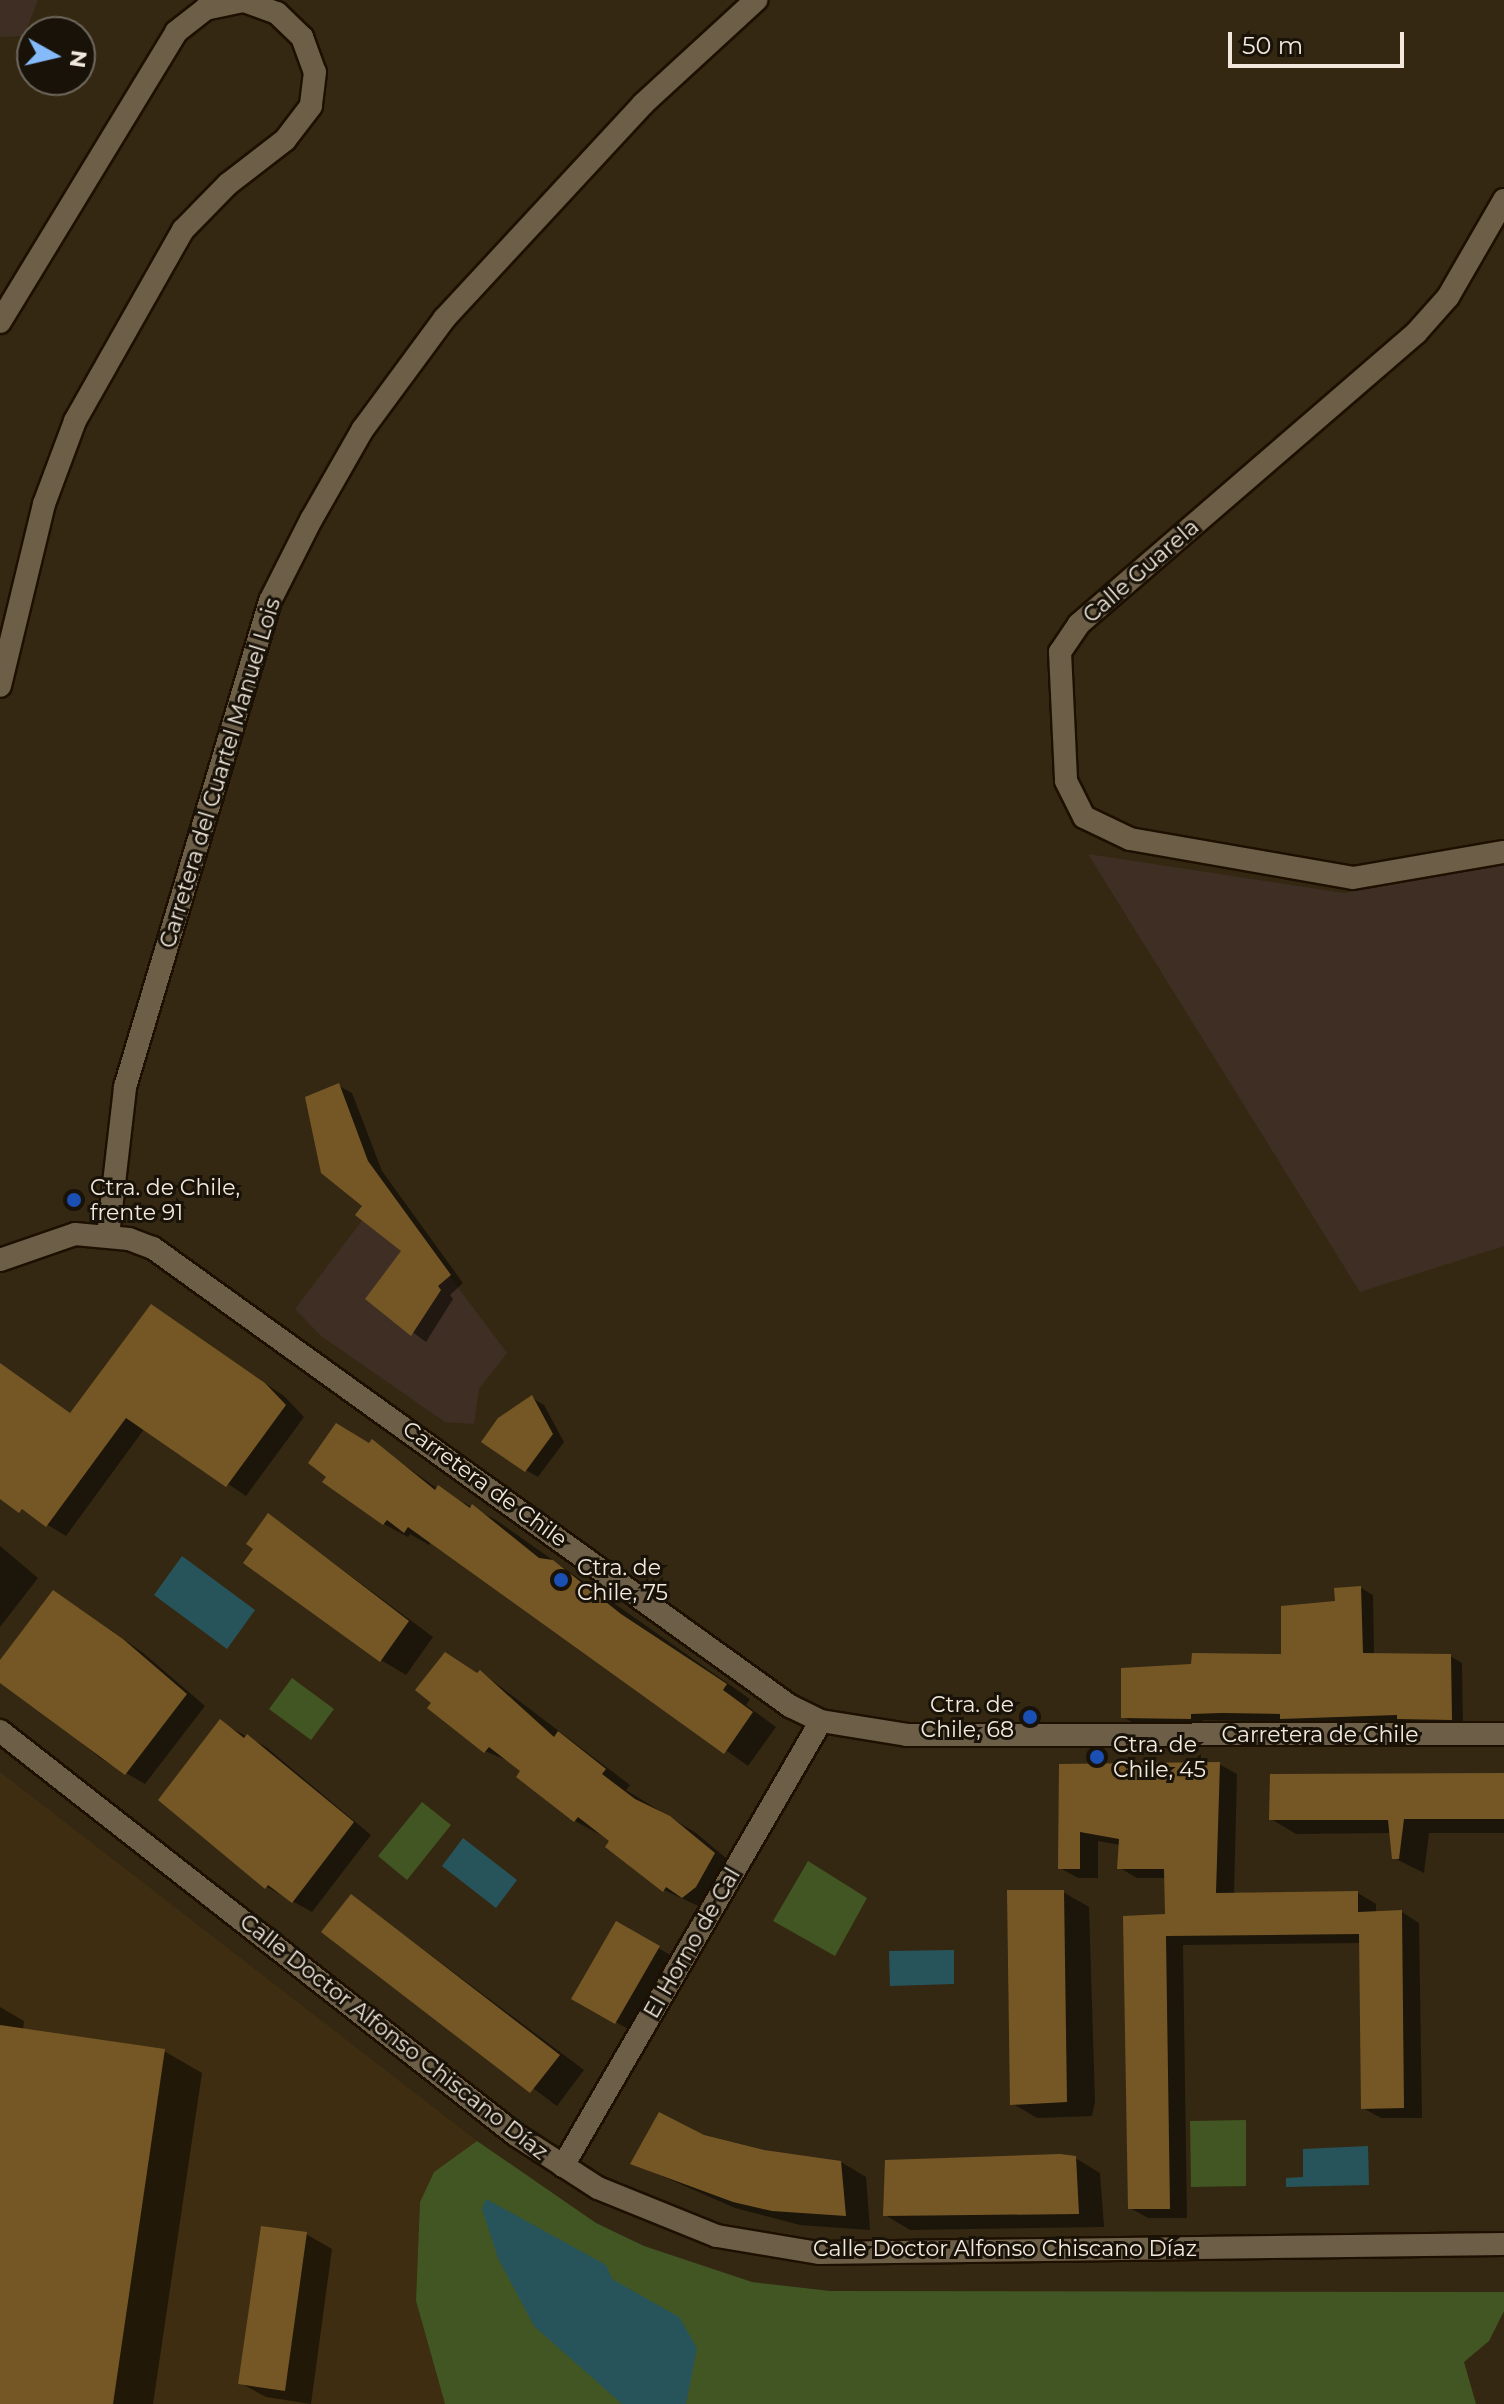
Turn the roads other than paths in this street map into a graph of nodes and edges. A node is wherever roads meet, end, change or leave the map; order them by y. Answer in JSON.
{"nodes":[{"id":1,"x":756,"y":0,"type":"edge"},
{"id":2,"x":1504,"y":200,"type":"edge"},
{"id":3,"x":0,"y":322,"type":"edge"},
{"id":4,"x":0,"y":686,"type":"edge"},
{"id":5,"x":1504,"y":852,"type":"edge"},
{"id":6,"x":108,"y":1235,"type":"junction"},
{"id":7,"x":0,"y":1260,"type":"edge"},
{"id":8,"x":821,"y":1721,"type":"junction"},
{"id":9,"x":0,"y":1731,"type":"edge"},
{"id":10,"x":1504,"y":1734,"type":"edge"},
{"id":11,"x":563,"y":2166,"type":"junction"},
{"id":12,"x":1504,"y":2244,"type":"edge"}],
"edges":[{"from":1,"to":6,"type":"street","name":"Carretera del Cuartel Manuel Lois"},
{"from":2,"to":5,"type":"street","name":"Calle Guarela"},
{"from":3,"to":4,"type":"street"},
{"from":6,"to":7,"type":"street","name":"Carretera de Chile"},
{"from":6,"to":8,"type":"street","name":"Carretera de Chile"},
{"from":8,"to":10,"type":"street","name":"Carretera de Chile"},
{"from":8,"to":11,"type":"street","name":"El Horno de Cal"},
{"from":9,"to":11,"type":"street","name":"Calle Doctor Alfonso Chiscano Díaz"},
{"from":11,"to":12,"type":"street","name":"Calle Doctor Alfonso Chiscano Díaz"}]}
